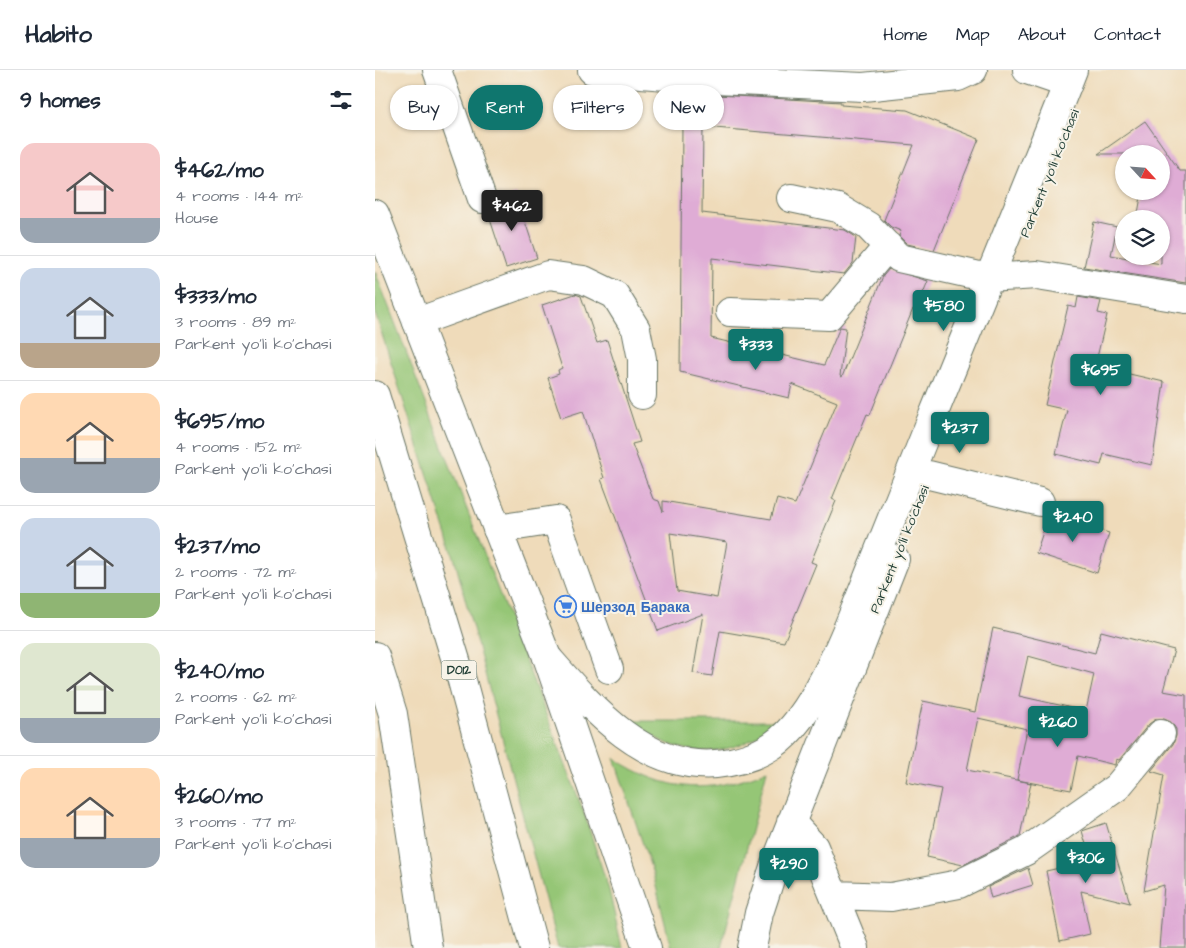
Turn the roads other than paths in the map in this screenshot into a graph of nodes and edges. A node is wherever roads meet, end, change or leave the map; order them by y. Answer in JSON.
{"nodes":[{"id":1,"x":437,"y":70,"type":"edge"},
{"id":2,"x":592,"y":70,"type":"edge"},
{"id":3,"x":973,"y":70,"type":"edge"},
{"id":4,"x":1027,"y":70,"type":"edge"},
{"id":5,"x":1077,"y":75,"type":"edge"},
{"id":6,"x":791,"y":198,"type":"dead end"},
{"id":7,"x":482,"y":199,"type":"dead end"},
{"id":8,"x":375,"y":214,"type":"edge"},
{"id":9,"x":888,"y":246,"type":"junction"},
{"id":10,"x":998,"y":278,"type":"junction"},
{"id":11,"x":1186,"y":299,"type":"edge"},
{"id":12,"x":730,"y":312,"type":"dead end"},
{"id":13,"x":417,"y":322,"type":"junction"},
{"id":14,"x":375,"y":395,"type":"edge"},
{"id":15,"x":642,"y":396,"type":"dead end"},
{"id":16,"x":929,"y":475,"type":"junction"},
{"id":17,"x":1040,"y":502,"type":"dead end"},
{"id":18,"x":497,"y":529,"type":"junction"},
{"id":19,"x":375,"y":656,"type":"edge"},
{"id":20,"x":547,"y":657,"type":"junction"},
{"id":21,"x":609,"y":669,"type":"dead end"},
{"id":22,"x":1161,"y":734,"type":"dead end"},
{"id":23,"x":791,"y":822,"type":"junction"},
{"id":24,"x":834,"y":896,"type":"junction"},
{"id":25,"x":427,"y":948,"type":"edge"},
{"id":26,"x":534,"y":948,"type":"edge"},
{"id":27,"x":647,"y":948,"type":"edge"},
{"id":28,"x":752,"y":948,"type":"edge"},
{"id":29,"x":855,"y":948,"type":"edge"}],
"edges":[{"from":1,"to":7,"type":"main road"},
{"from":2,"to":3,"type":"main road"},
{"from":4,"to":5,"type":"main road"},
{"from":5,"to":10,"type":"main road","name":"Parkent yo'li ko'chasi"},
{"from":6,"to":9,"type":"main road"},
{"from":8,"to":13,"type":"main road"},
{"from":9,"to":10,"type":"main road"},
{"from":9,"to":12,"type":"main road"},
{"from":10,"to":11,"type":"main road"},
{"from":10,"to":16,"type":"main road","name":"Parkent yo'li ko'chasi"},
{"from":10,"to":20,"type":"main road","name":"Parkent yo'li ko'chasi"},
{"from":13,"to":15,"type":"main road"},
{"from":13,"to":18,"type":"main road"},
{"from":14,"to":26,"type":"main road","number":"D012"},
{"from":16,"to":17,"type":"main road"},
{"from":16,"to":23,"type":"main road","name":"Parkent yo'li ko'chasi"},
{"from":18,"to":20,"type":"main road"},
{"from":18,"to":21,"type":"main road"},
{"from":19,"to":25,"type":"main road"},
{"from":20,"to":27,"type":"main road"},
{"from":22,"to":24,"type":"main road"},
{"from":23,"to":24,"type":"main road"},
{"from":23,"to":28,"type":"main road","name":"Parkent yo'li ko'chasi"},
{"from":24,"to":29,"type":"main road"}]}
